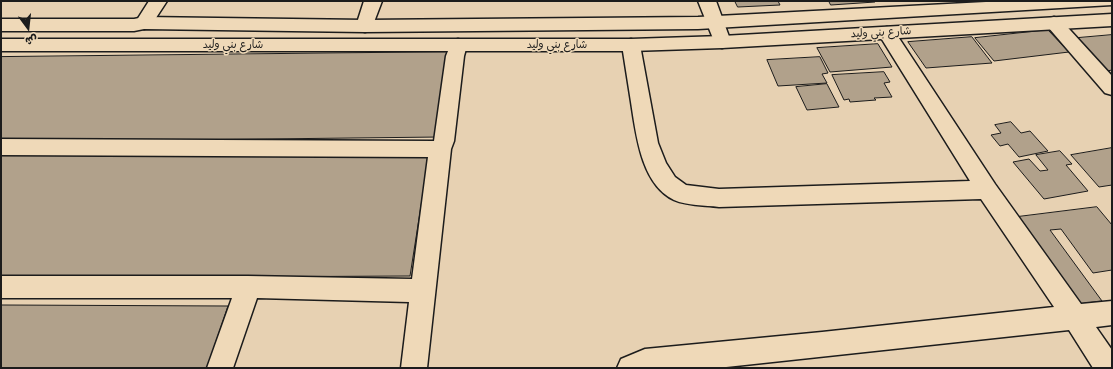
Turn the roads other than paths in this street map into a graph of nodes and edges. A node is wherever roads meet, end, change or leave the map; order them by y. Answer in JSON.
{"nodes":[{"id":1,"x":158,"y":1,"type":"edge"},
{"id":2,"x":373,"y":1,"type":"edge"},
{"id":3,"x":707,"y":1,"type":"edge"},
{"id":4,"x":1108,"y":1,"type":"edge"},
{"id":5,"x":1112,"y":20,"type":"edge"},
{"id":6,"x":715,"y":21,"type":"junction"},
{"id":7,"x":1054,"y":23,"type":"junction"},
{"id":8,"x":144,"y":24,"type":"junction"},
{"id":9,"x":1,"y":25,"type":"edge"},
{"id":10,"x":365,"y":26,"type":"junction"},
{"id":11,"x":887,"y":33,"type":"junction"},
{"id":12,"x":722,"y":42,"type":"junction"},
{"id":13,"x":1,"y":45,"type":"edge"},
{"id":14,"x":458,"y":45,"type":"junction"},
{"id":15,"x":631,"y":45,"type":"junction"},
{"id":16,"x":1112,"y":88,"type":"edge"},
{"id":17,"x":1,"y":147,"type":"edge"},
{"id":18,"x":440,"y":148,"type":"junction"},
{"id":19,"x":987,"y":190,"type":"junction"},
{"id":20,"x":1,"y":287,"type":"edge"},
{"id":21,"x":248,"y":287,"type":"junction"},
{"id":22,"x":424,"y":291,"type":"junction"},
{"id":23,"x":1112,"y":313,"type":"edge"},
{"id":24,"x":1076,"y":318,"type":"junction"},
{"id":25,"x":220,"y":368,"type":"edge"},
{"id":26,"x":414,"y":368,"type":"edge"},
{"id":27,"x":630,"y":368,"type":"edge"},
{"id":28,"x":1108,"y":368,"type":"edge"}],
"edges":[{"from":1,"to":8,"type":"street"},
{"from":2,"to":10,"type":"street"},
{"from":3,"to":6,"type":"street"},
{"from":4,"to":6,"type":"street","name":"شارع بني وليد"},
{"from":5,"to":7,"type":"street","name":"شارع بني وليد"},
{"from":6,"to":10,"type":"street","name":"شارع بني وليد"},
{"from":6,"to":12,"type":"street"},
{"from":7,"to":11,"type":"street","name":"شارع بني وليد"},
{"from":7,"to":16,"type":"street"},
{"from":8,"to":9,"type":"street","name":"شارع بني وليد"},
{"from":8,"to":10,"type":"street","name":"شارع بني وليد"},
{"from":11,"to":12,"type":"street","name":"شارع بني وليد"},
{"from":11,"to":19,"type":"street"},
{"from":12,"to":15,"type":"street","name":"شارع بني وليد"},
{"from":13,"to":14,"type":"street","name":"شارع بني وليد"},
{"from":14,"to":15,"type":"street","name":"شارع بني وليد"},
{"from":14,"to":18,"type":"street"},
{"from":15,"to":19,"type":"street"},
{"from":17,"to":18,"type":"street"},
{"from":18,"to":22,"type":"street"},
{"from":19,"to":24,"type":"street"},
{"from":20,"to":21,"type":"street"},
{"from":21,"to":22,"type":"street"},
{"from":21,"to":25,"type":"street"},
{"from":22,"to":26,"type":"street"},
{"from":23,"to":24,"type":"street"},
{"from":24,"to":27,"type":"street"},
{"from":24,"to":28,"type":"street"}]}
